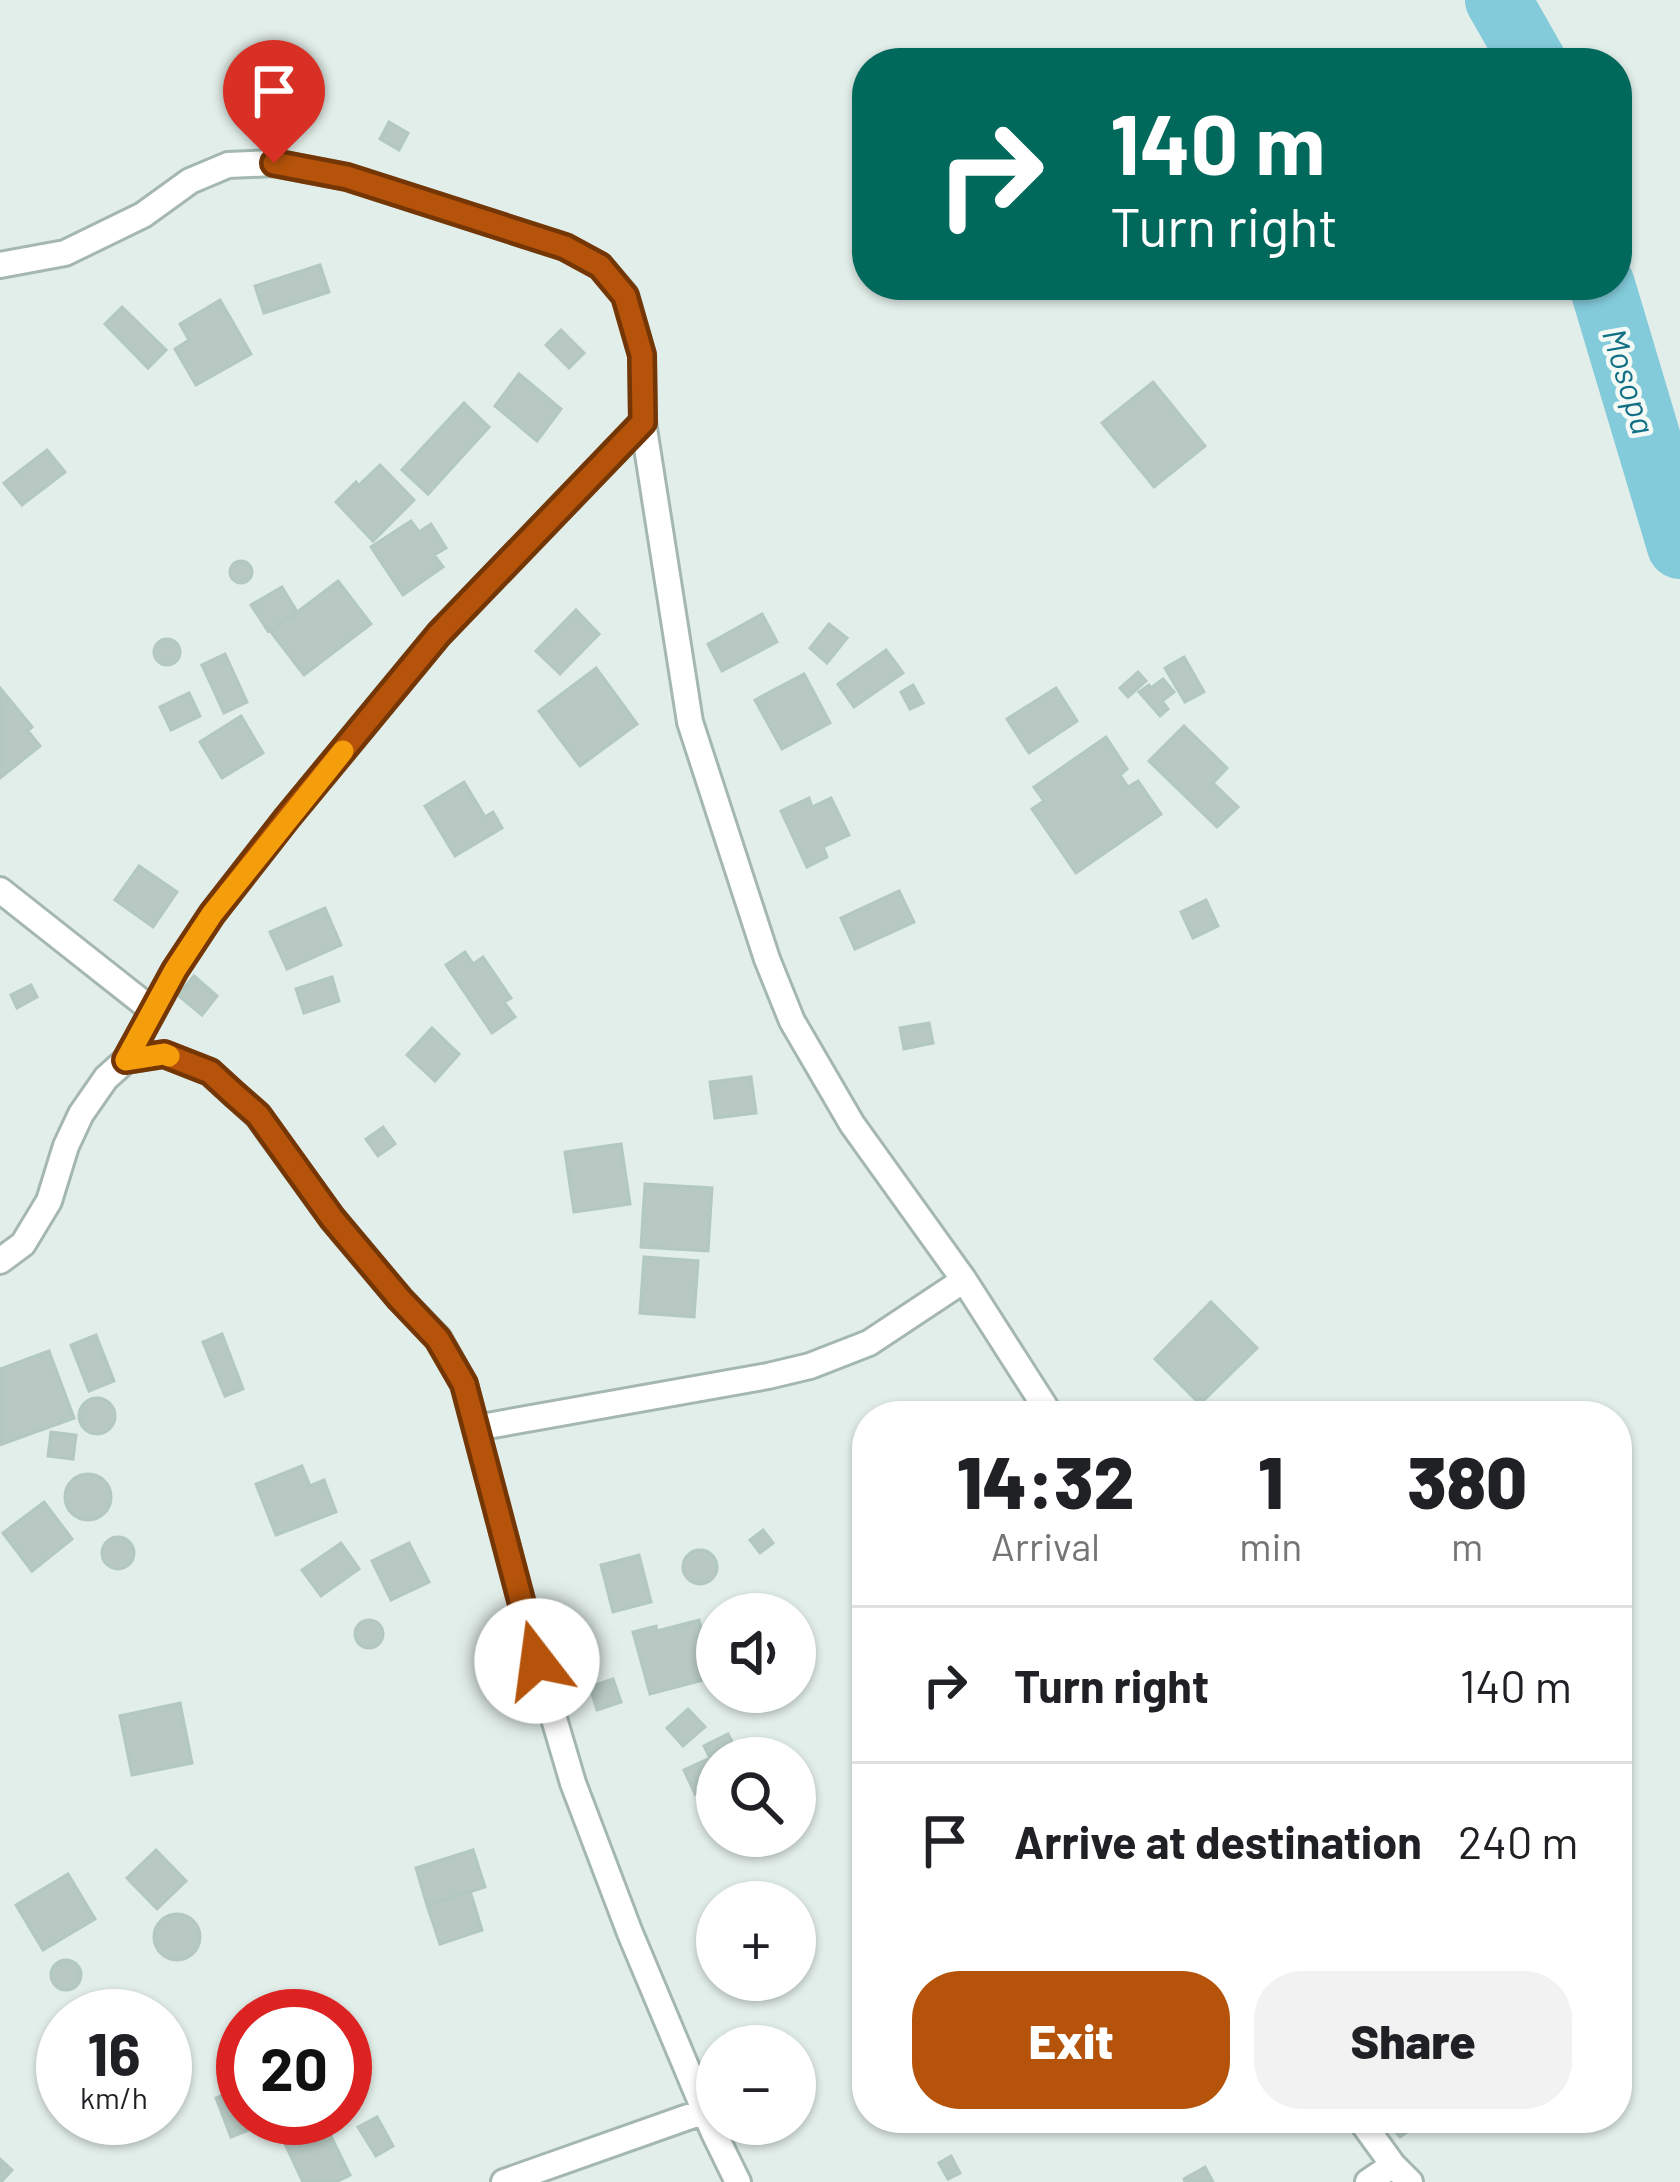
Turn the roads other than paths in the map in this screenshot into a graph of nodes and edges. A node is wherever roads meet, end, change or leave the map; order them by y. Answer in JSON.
{"nodes":[{"id":1,"x":0,"y":266,"type":"edge"},
{"id":2,"x":643,"y":422,"type":"junction"},
{"id":3,"x":0,"y":890,"type":"edge"},
{"id":4,"x":152,"y":1010,"type":"junction"},
{"id":5,"x":126,"y":1060,"type":"junction"},
{"id":6,"x":0,"y":1261,"type":"edge"},
{"id":7,"x":964,"y":1280,"type":"junction"},
{"id":8,"x":1041,"y":1401,"type":"edge"},
{"id":9,"x":476,"y":1428,"type":"junction"},
{"id":10,"x":696,"y":2090,"type":"edge"},
{"id":11,"x":696,"y":2114,"type":"edge"},
{"id":12,"x":1370,"y":2133,"type":"edge"},
{"id":13,"x":721,"y":2145,"type":"edge"},
{"id":14,"x":1401,"y":2173,"type":"edge"},
{"id":15,"x":504,"y":2182,"type":"edge"},
{"id":16,"x":738,"y":2182,"type":"edge"},
{"id":17,"x":1368,"y":2182,"type":"edge"}],
"edges":[{"from":1,"to":2,"type":"lane"},
{"from":2,"to":4,"type":"lane"},
{"from":2,"to":7,"type":"lane"},
{"from":3,"to":4,"type":"lane"},
{"from":4,"to":5,"type":"lane"},
{"from":5,"to":6,"type":"lane"},
{"from":5,"to":9,"type":"lane"},
{"from":7,"to":8,"type":"lane"},
{"from":7,"to":9,"type":"lane"},
{"from":9,"to":10,"type":"lane"},
{"from":11,"to":15,"type":"lane"},
{"from":12,"to":14,"type":"lane"},
{"from":13,"to":16,"type":"lane"},
{"from":14,"to":17,"type":"lane"}]}
